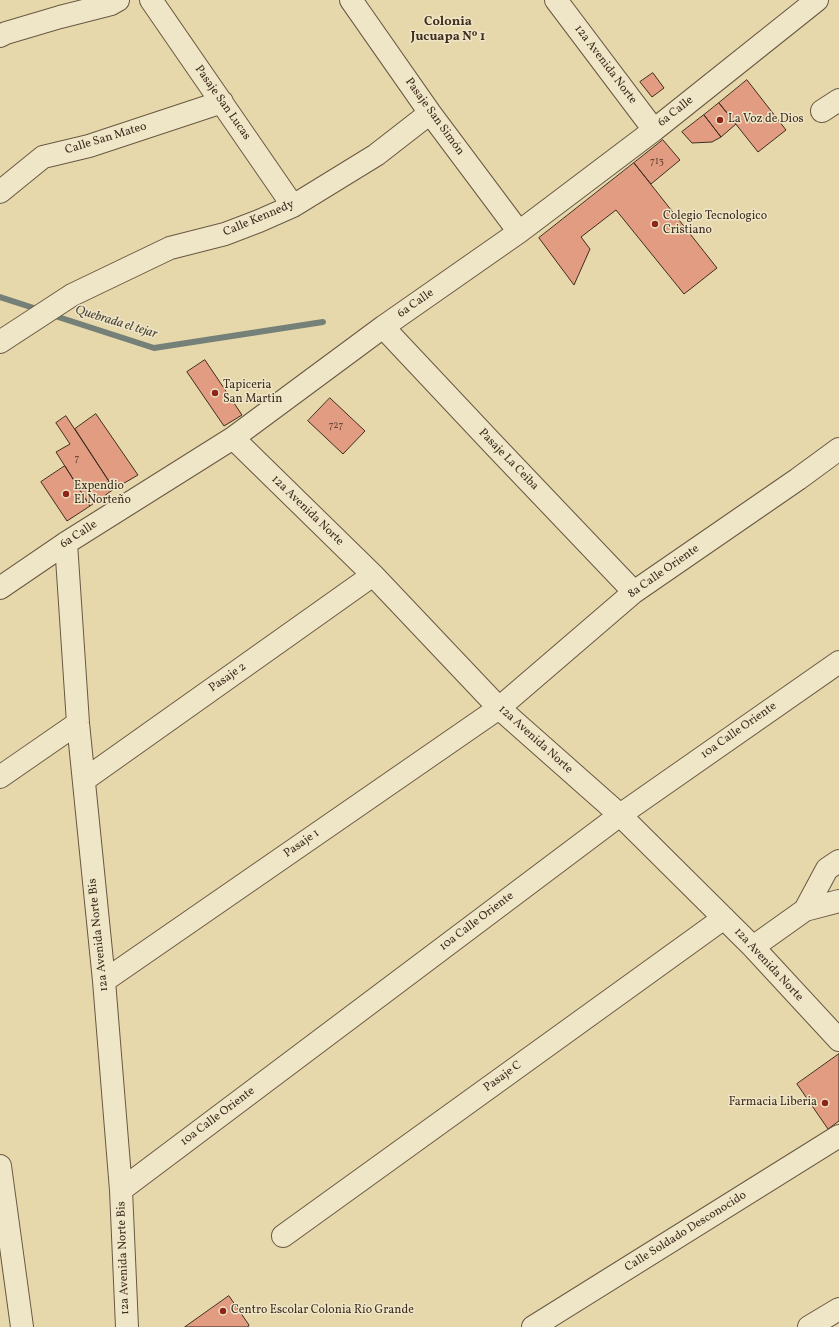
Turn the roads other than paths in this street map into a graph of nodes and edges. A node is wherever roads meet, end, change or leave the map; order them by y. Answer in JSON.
{"nodes":[{"id":1,"x":118,"y":0,"type":"edge"},
{"id":2,"x":151,"y":0,"type":"edge"},
{"id":3,"x":351,"y":0,"type":"edge"},
{"id":4,"x":556,"y":0,"type":"edge"},
{"id":5,"x":817,"y":0,"type":"edge"},
{"id":6,"x":0,"y":36,"type":"edge"},
{"id":7,"x":222,"y":102,"type":"junction"},
{"id":8,"x":430,"y":113,"type":"junction"},
{"id":9,"x":654,"y":130,"type":"junction"},
{"id":10,"x":0,"y":192,"type":"edge"},
{"id":11,"x":293,"y":206,"type":"junction"},
{"id":12,"x":519,"y":232,"type":"junction"},
{"id":13,"x":383,"y":327,"type":"junction"},
{"id":14,"x":8,"y":337,"type":"edge"},
{"id":15,"x":233,"y":438,"type":"junction"},
{"id":16,"x":839,"y":449,"type":"edge"},
{"id":17,"x":66,"y":543,"type":"junction"},
{"id":18,"x":373,"y":576,"type":"junction"},
{"id":19,"x":0,"y":588,"type":"edge"},
{"id":20,"x":634,"y":592,"type":"junction"},
{"id":21,"x":839,"y":662,"type":"edge"},
{"id":22,"x":499,"y":708,"type":"junction"},
{"id":23,"x":78,"y":723,"type":"junction"},
{"id":24,"x":0,"y":777,"type":"edge"},
{"id":25,"x":84,"y":780,"type":"junction"},
{"id":26,"x":620,"y":815,"type":"junction"},
{"id":27,"x":839,"y":861,"type":"edge"},
{"id":28,"x":839,"y":901,"type":"edge"},
{"id":29,"x":805,"y":910,"type":"junction"},
{"id":30,"x":724,"y":918,"type":"junction"},
{"id":31,"x":753,"y":947,"type":"junction"},
{"id":32,"x":104,"y":981,"type":"junction"},
{"id":33,"x":839,"y":1040,"type":"edge"},
{"id":34,"x":839,"y":1136,"type":"edge"},
{"id":35,"x":0,"y":1166,"type":"edge"},
{"id":36,"x":121,"y":1190,"type":"junction"},
{"id":37,"x":283,"y":1236,"type":"dead end"},
{"id":38,"x":839,"y":1309,"type":"edge"},
{"id":39,"x":22,"y":1327,"type":"edge"},
{"id":40,"x":127,"y":1327,"type":"edge"},
{"id":41,"x":533,"y":1327,"type":"edge"},
{"id":42,"x":809,"y":1327,"type":"edge"}],
"edges":[{"from":1,"to":6,"type":"street"},
{"from":2,"to":7,"type":"street","name":"Pasaje San Lucas"},
{"from":3,"to":8,"type":"street","name":"Pasaje San Simón"},
{"from":4,"to":9,"type":"street","name":"12a Avenida Norte"},
{"from":5,"to":9,"type":"street","name":"6a Calle"},
{"from":7,"to":10,"type":"street","name":"Calle San Mateo"},
{"from":7,"to":11,"type":"street","name":"Pasaje San Lucas"},
{"from":8,"to":11,"type":"street","name":"Calle Kennedy"},
{"from":8,"to":12,"type":"street","name":"Pasaje San Simón"},
{"from":9,"to":12,"type":"street","name":"6a Calle"},
{"from":11,"to":14,"type":"street","name":"Calle Kennedy"},
{"from":12,"to":13,"type":"street","name":"6a Calle"},
{"from":13,"to":15,"type":"street","name":"6a Calle"},
{"from":13,"to":20,"type":"street","name":"Pasaje La Ceiba"},
{"from":15,"to":17,"type":"street","name":"6a Calle"},
{"from":15,"to":18,"type":"street","name":"12a Avenida Norte"},
{"from":16,"to":20,"type":"street","name":"8a Calle Oriente"},
{"from":17,"to":19,"type":"street","name":"6a Calle"},
{"from":17,"to":23,"type":"street","name":"12a Avenida Norte Bis"},
{"from":18,"to":22,"type":"street","name":"12a Avenida Norte"},
{"from":18,"to":25,"type":"street","name":"Pasaje 2"},
{"from":20,"to":22,"type":"street","name":"8a Calle Oriente"},
{"from":21,"to":26,"type":"street","name":"10a Calle Oriente"},
{"from":22,"to":26,"type":"street","name":"12a Avenida Norte"},
{"from":22,"to":32,"type":"street","name":"Pasaje 1"},
{"from":23,"to":24,"type":"street"},
{"from":23,"to":25,"type":"street","name":"12a Avenida Norte Bis"},
{"from":25,"to":32,"type":"street","name":"12a Avenida Norte Bis"},
{"from":26,"to":30,"type":"street","name":"12a Avenida Norte"},
{"from":26,"to":36,"type":"street","name":"10a Calle Oriente"},
{"from":27,"to":29,"type":"street"},
{"from":28,"to":29,"type":"street"},
{"from":29,"to":31,"type":"street"},
{"from":30,"to":31,"type":"street","name":"12a Avenida Norte"},
{"from":30,"to":37,"type":"street","name":"Pasaje C"},
{"from":31,"to":33,"type":"street","name":"12a Avenida Norte"},
{"from":32,"to":36,"type":"street","name":"12a Avenida Norte Bis"},
{"from":34,"to":41,"type":"street","name":"Calle Soldado Desconocido"},
{"from":35,"to":39,"type":"street"},
{"from":36,"to":40,"type":"street","name":"12a Avenida Norte Bis"},
{"from":38,"to":42,"type":"street"}]}
